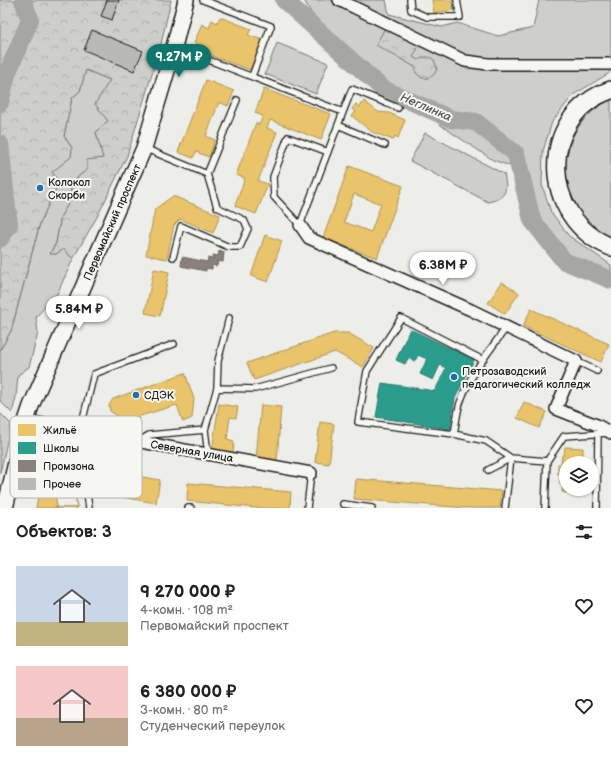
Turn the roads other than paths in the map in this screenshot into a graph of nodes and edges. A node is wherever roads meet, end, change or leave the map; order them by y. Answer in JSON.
{"nodes":[{"id":1,"x":186,"y":0,"type":"edge"},
{"id":2,"x":203,"y":0,"type":"edge"},
{"id":3,"x":339,"y":0,"type":"edge"},
{"id":4,"x":410,"y":0,"type":"edge"},
{"id":5,"x":457,"y":0,"type":"edge"},
{"id":6,"x":174,"y":47,"type":"junction"},
{"id":7,"x":611,"y":64,"type":"edge"},
{"id":8,"x":252,"y":76,"type":"junction"},
{"id":9,"x":611,"y":90,"type":"edge"},
{"id":10,"x":236,"y":100,"type":"dead end"},
{"id":11,"x":398,"y":108,"type":"dead end"},
{"id":12,"x":343,"y":112,"type":"junction"},
{"id":13,"x":338,"y":125,"type":"junction"},
{"id":14,"x":385,"y":145,"type":"dead end"},
{"id":15,"x":144,"y":148,"type":"junction"},
{"id":16,"x":328,"y":152,"type":"junction"},
{"id":17,"x":206,"y":174,"type":"junction"},
{"id":18,"x":300,"y":225,"type":"junction"},
{"id":19,"x":611,"y":247,"type":"edge"},
{"id":20,"x":173,"y":257,"type":"dead end"},
{"id":21,"x":229,"y":318,"type":"dead end"},
{"id":22,"x":506,"y":328,"type":"junction"},
{"id":23,"x":174,"y":344,"type":"dead end"},
{"id":24,"x":483,"y":360,"type":"junction"},
{"id":25,"x":576,"y":361,"type":"junction"},
{"id":26,"x":331,"y":368,"type":"dead end"},
{"id":27,"x":597,"y":371,"type":"dead end"},
{"id":28,"x":217,"y":388,"type":"junction"},
{"id":29,"x":28,"y":416,"type":"edge"},
{"id":30,"x":87,"y":416,"type":"edge"},
{"id":31,"x":204,"y":430,"type":"junction"},
{"id":32,"x":611,"y":433,"type":"edge"},
{"id":33,"x":454,"y":434,"type":"junction"},
{"id":34,"x":598,"y":434,"type":"junction"},
{"id":35,"x":142,"y":439,"type":"edge"},
{"id":36,"x":142,"y":443,"type":"edge"},
{"id":37,"x":208,"y":454,"type":"junction"},
{"id":38,"x":511,"y":458,"type":"junction"},
{"id":39,"x":547,"y":461,"type":"junction"},
{"id":40,"x":488,"y":470,"type":"dead end"},
{"id":41,"x":311,"y":473,"type":"joint"},
{"id":42,"x":10,"y":487,"type":"edge"},
{"id":43,"x":87,"y":498,"type":"edge"},
{"id":44,"x":343,"y":504,"type":"dead end"},
{"id":45,"x":5,"y":508,"type":"edge"},
{"id":46,"x":88,"y":508,"type":"edge"},
{"id":47,"x":307,"y":508,"type":"edge"},
{"id":48,"x":372,"y":508,"type":"edge"},
{"id":49,"x":504,"y":508,"type":"edge"},
{"id":50,"x":546,"y":508,"type":"edge"},
{"id":51,"x":597,"y":508,"type":"edge"}],
"edges":[{"from":1,"to":6,"type":"street","name":"Первомайский проспект"},
{"from":2,"to":8,"type":"lane"},
{"from":3,"to":7,"type":"street"},
{"from":4,"to":5,"type":"lane"},
{"from":6,"to":8,"type":"lane"},
{"from":6,"to":15,"type":"street","name":"Первомайский проспект"},
{"from":8,"to":12,"type":"lane"},
{"from":9,"to":19,"type":"main road"},
{"from":10,"to":17,"type":"lane"},
{"from":11,"to":12,"type":"lane"},
{"from":12,"to":13,"type":"lane"},
{"from":13,"to":14,"type":"lane"},
{"from":13,"to":16,"type":"lane"},
{"from":15,"to":17,"type":"lane"},
{"from":15,"to":29,"type":"street","name":"Первомайский проспект"},
{"from":16,"to":18,"type":"lane"},
{"from":16,"to":18,"type":"lane"},
{"from":17,"to":20,"type":"lane"},
{"from":18,"to":22,"type":"street"},
{"from":21,"to":28,"type":"lane"},
{"from":22,"to":24,"type":"lane"},
{"from":22,"to":25,"type":"street"},
{"from":23,"to":30,"type":"lane"},
{"from":24,"to":33,"type":"lane"},
{"from":24,"to":33,"type":"lane"},
{"from":25,"to":27,"type":"lane"},
{"from":25,"to":32,"type":"street"},
{"from":26,"to":28,"type":"lane"},
{"from":28,"to":31,"type":"lane"},
{"from":31,"to":35,"type":"lane"},
{"from":31,"to":37,"type":"lane"},
{"from":32,"to":34,"type":"lane"},
{"from":33,"to":38,"type":"lane"},
{"from":34,"to":39,"type":"lane"},
{"from":34,"to":51,"type":"lane"},
{"from":36,"to":37,"type":"street","name":"Северная улица"},
{"from":37,"to":41,"type":"street","name":"Северная улица"},
{"from":38,"to":39,"type":"lane"},
{"from":38,"to":40,"type":"lane"},
{"from":38,"to":49,"type":"lane"},
{"from":39,"to":50,"type":"lane"},
{"from":41,"to":47,"type":"lane"},
{"from":42,"to":45,"type":"street","name":"Первомайский проспект"},
{"from":43,"to":46,"type":"lane"},
{"from":44,"to":48,"type":"lane"}]}
